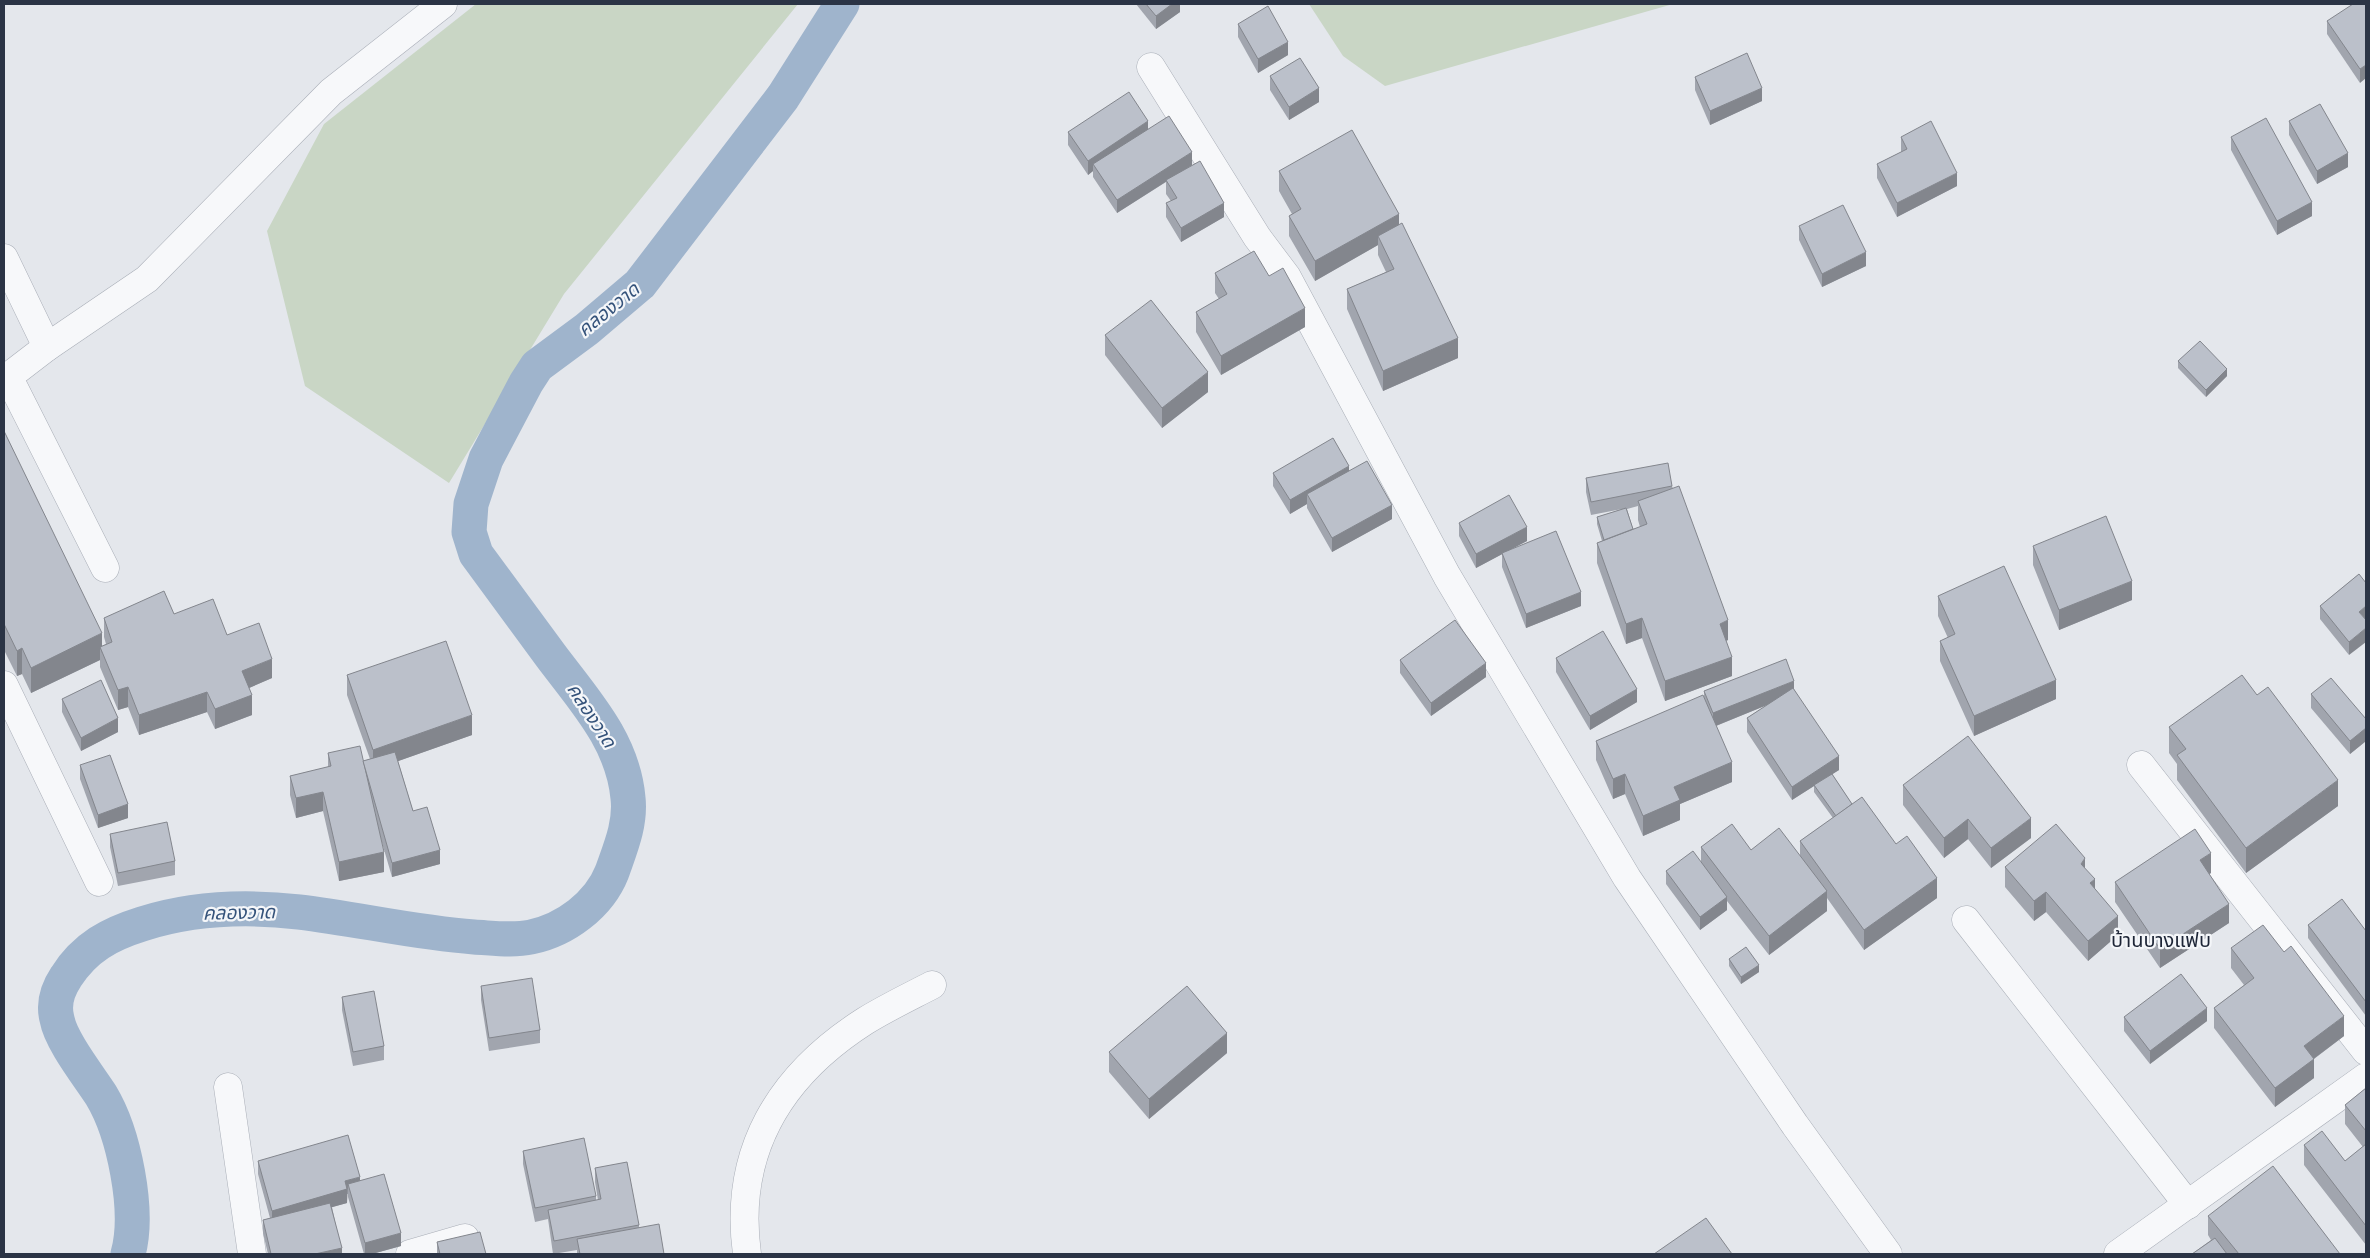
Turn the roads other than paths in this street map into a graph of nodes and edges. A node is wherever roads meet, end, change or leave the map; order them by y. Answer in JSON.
{"nodes":[{"id":1,"x":443,"y":4,"type":"edge"},
{"id":2,"x":1152,"y":67,"type":"dead end"},
{"id":3,"x":4,"y":258,"type":"edge"},
{"id":4,"x":47,"y":347,"type":"junction"},
{"id":5,"x":6,"y":378,"type":"edge"},
{"id":6,"x":105,"y":568,"type":"dead end"},
{"id":7,"x":4,"y":684,"type":"edge"},
{"id":8,"x":2141,"y":764,"type":"dead end"},
{"id":9,"x":99,"y":882,"type":"dead end"},
{"id":10,"x":1966,"y":920,"type":"dead end"},
{"id":11,"x":932,"y":985,"type":"dead end"},
{"id":12,"x":2366,"y":1051,"type":"edge"},
{"id":13,"x":2366,"y":1077,"type":"edge"},
{"id":14,"x":228,"y":1087,"type":"dead end"},
{"id":15,"x":2188,"y":1205,"type":"junction"},
{"id":16,"x":466,"y":1238,"type":"edge"},
{"id":17,"x":252,"y":1254,"type":"edge"},
{"id":18,"x":410,"y":1254,"type":"edge"},
{"id":19,"x":747,"y":1254,"type":"edge"},
{"id":20,"x":1888,"y":1254,"type":"edge"},
{"id":21,"x":2118,"y":1254,"type":"edge"}],
"edges":[{"from":1,"to":4,"type":"street"},
{"from":2,"to":20,"type":"street"},
{"from":3,"to":4,"type":"street"},
{"from":4,"to":5,"type":"street"},
{"from":5,"to":6,"type":"street"},
{"from":7,"to":9,"type":"street"},
{"from":8,"to":12,"type":"street"},
{"from":10,"to":15,"type":"street"},
{"from":11,"to":19,"type":"street"},
{"from":13,"to":15,"type":"street"},
{"from":14,"to":17,"type":"street"},
{"from":15,"to":21,"type":"street"},
{"from":16,"to":18,"type":"street"}]}
